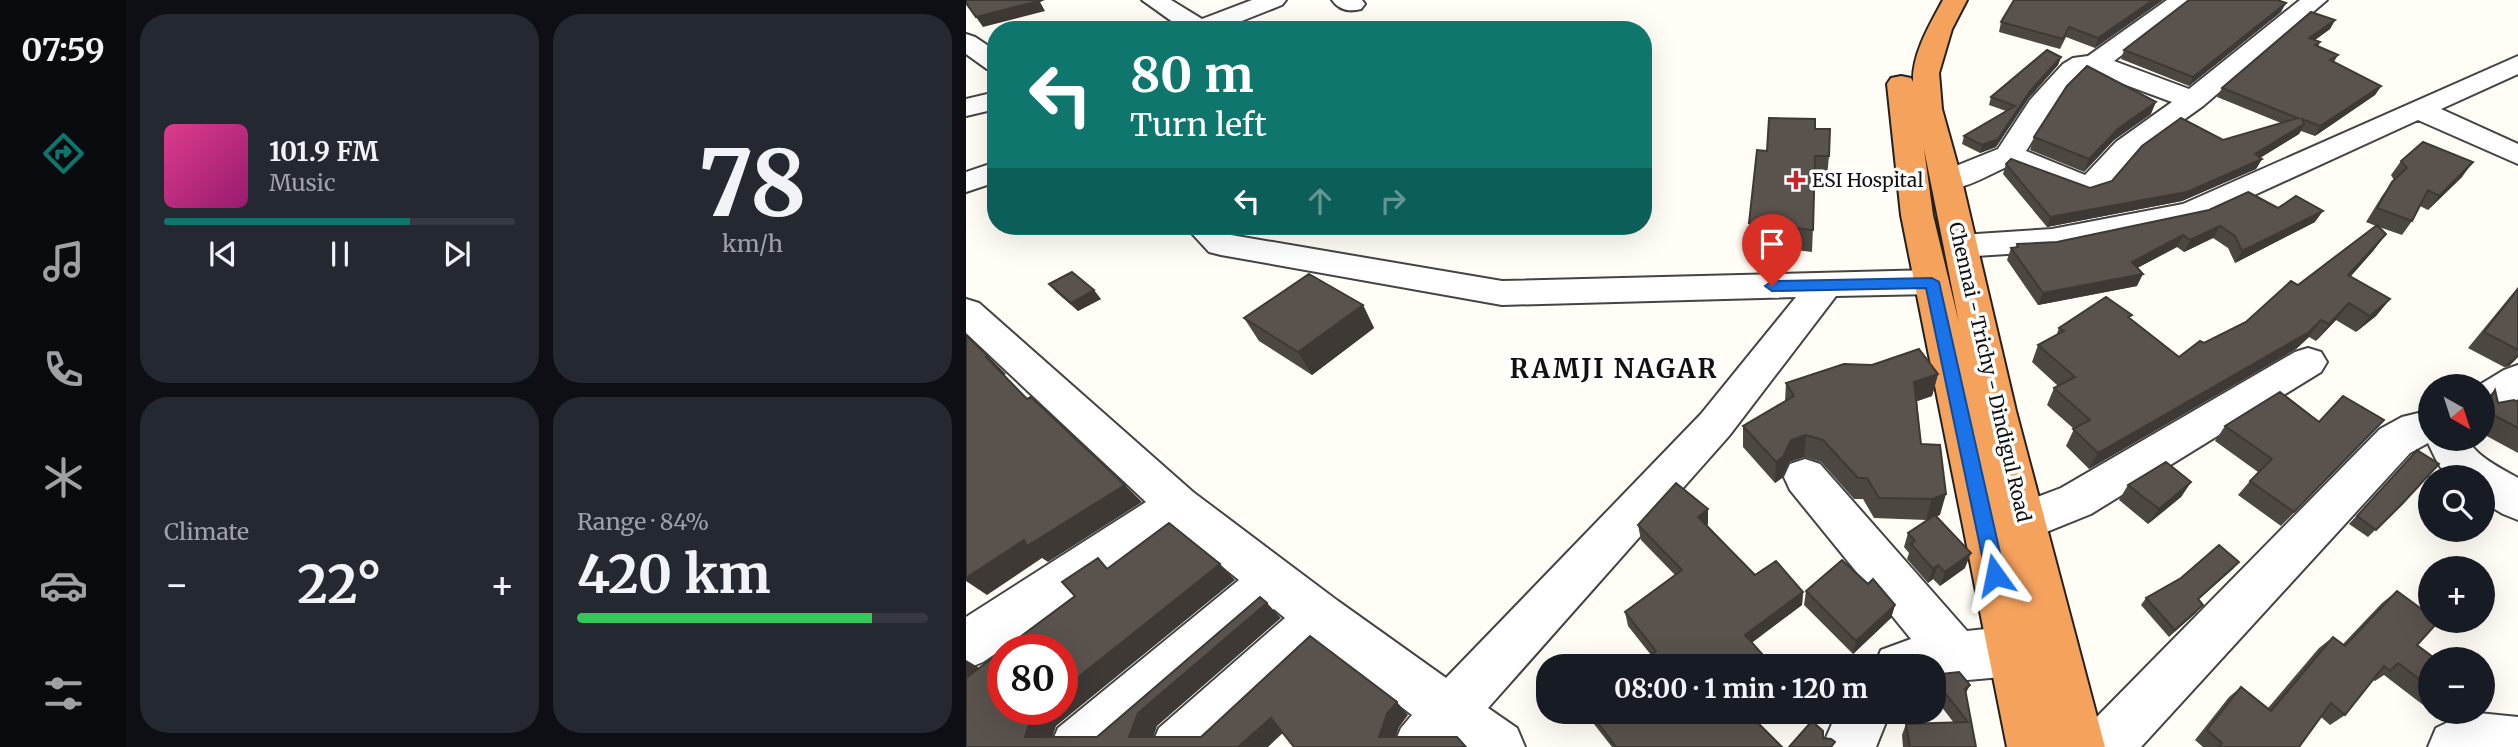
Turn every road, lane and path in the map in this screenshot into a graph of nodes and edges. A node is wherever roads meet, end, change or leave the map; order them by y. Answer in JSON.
{"nodes":[{"id":1,"x":1154,"y":0,"type":"edge"},
{"id":2,"x":1274,"y":0,"type":"edge"},
{"id":3,"x":1927,"y":0,"type":"edge"},
{"id":4,"x":1955,"y":0,"type":"edge"},
{"id":5,"x":2182,"y":0,"type":"edge"},
{"id":6,"x":2315,"y":0,"type":"edge"},
{"id":7,"x":1187,"y":21,"type":"edge"},
{"id":8,"x":1220,"y":21,"type":"edge"},
{"id":9,"x":966,"y":42,"type":"edge"},
{"id":10,"x":2095,"y":63,"type":"junction"},
{"id":11,"x":2518,"y":64,"type":"edge"},
{"id":12,"x":987,"y":68,"type":"edge"},
{"id":13,"x":2193,"y":100,"type":"junction"},
{"id":14,"x":987,"y":102,"type":"edge"},
{"id":15,"x":966,"y":108,"type":"edge"},
{"id":16,"x":2418,"y":109,"type":"junction"},
{"id":17,"x":2009,"y":155,"type":"junction"},
{"id":18,"x":2518,"y":155,"type":"edge"},
{"id":19,"x":987,"y":174,"type":"edge"},
{"id":20,"x":1947,"y":181,"type":"junction"},
{"id":21,"x":966,"y":183,"type":"edge"},
{"id":22,"x":1211,"y":235,"type":"edge"},
{"id":23,"x":1961,"y":246,"type":"junction"},
{"id":24,"x":1932,"y":282,"type":"junction"},
{"id":25,"x":1826,"y":285,"type":"junction"},
{"id":26,"x":966,"y":312,"type":"edge"},
{"id":27,"x":2308,"y":362,"type":"dead end"},
{"id":28,"x":2518,"y":380,"type":"edge"},
{"id":29,"x":2496,"y":394,"type":"edge"},
{"id":30,"x":2418,"y":428,"type":"edge"},
{"id":31,"x":2453,"y":452,"type":"edge"},
{"id":32,"x":2465,"y":465,"type":"edge"},
{"id":33,"x":1805,"y":477,"type":"dead end"},
{"id":34,"x":2495,"y":487,"type":"edge"},
{"id":35,"x":2518,"y":501,"type":"edge"},
{"id":36,"x":1178,"y":505,"type":"junction"},
{"id":37,"x":2024,"y":522,"type":"junction"},
{"id":38,"x":1275,"y":579,"type":"junction"},
{"id":39,"x":1321,"y":617,"type":"junction"},
{"id":40,"x":966,"y":645,"type":"edge"},
{"id":41,"x":2033,"y":649,"type":"junction"},
{"id":42,"x":1957,"y":657,"type":"junction"},
{"id":43,"x":1946,"y":658,"type":"edge"},
{"id":44,"x":1451,"y":710,"type":"junction"},
{"id":45,"x":1859,"y":724,"type":"edge"},
{"id":46,"x":2518,"y":744,"type":"edge"},
{"id":47,"x":1077,"y":747,"type":"edge"},
{"id":48,"x":1178,"y":747,"type":"edge"},
{"id":49,"x":1420,"y":747,"type":"edge"},
{"id":50,"x":1498,"y":747,"type":"edge"},
{"id":51,"x":1849,"y":747,"type":"edge"},
{"id":52,"x":2034,"y":747,"type":"edge"},
{"id":53,"x":2078,"y":747,"type":"edge"},
{"id":54,"x":2105,"y":747,"type":"edge"},
{"id":55,"x":2455,"y":747,"type":"edge"}],
"edges":[{"from":1,"to":7,"type":"street"},
{"from":2,"to":8,"type":"street"},
{"from":3,"to":24,"type":"highway","name":"Chennai - Trichy - Dindigul Road"},
{"from":4,"to":20,"type":"highway","name":"Chennai - Trichy - Dindigul Road"},
{"from":5,"to":10,"type":"street"},
{"from":6,"to":13,"type":"street"},
{"from":9,"to":12,"type":"street"},
{"from":10,"to":13,"type":"street"},
{"from":10,"to":17,"type":"street"},
{"from":11,"to":16,"type":"street"},
{"from":13,"to":17,"type":"street"},
{"from":14,"to":15,"type":"street"},
{"from":16,"to":18,"type":"street"},
{"from":16,"to":23,"type":"street"},
{"from":17,"to":20,"type":"street"},
{"from":19,"to":21,"type":"street"},
{"from":20,"to":23,"type":"highway","name":"Chennai - Trichy - Dindigul Road"},
{"from":22,"to":25,"type":"street"},
{"from":23,"to":37,"type":"highway","name":"Chennai - Trichy - Dindigul Road"},
{"from":24,"to":25,"type":"street"},
{"from":24,"to":41,"type":"highway","name":"Chennai - Trichy - Dindigul Road"},
{"from":25,"to":44,"type":"street"},
{"from":26,"to":36,"type":"street"},
{"from":27,"to":37,"type":"street"},
{"from":28,"to":29,"type":"street"},
{"from":30,"to":54,"type":"street"},
{"from":31,"to":32,"type":"street"},
{"from":33,"to":42,"type":"street"},
{"from":34,"to":35,"type":"street"},
{"from":36,"to":38,"type":"street"},
{"from":36,"to":40,"type":"street"},
{"from":37,"to":41,"type":"highway","name":"Chennai - Trichy - Dindigul Road"},
{"from":38,"to":39,"type":"street"},
{"from":38,"to":47,"type":"street"},
{"from":39,"to":44,"type":"street"},
{"from":39,"to":48,"type":"street"},
{"from":41,"to":42,"type":"street"},
{"from":41,"to":52,"type":"highway","name":"Chennai - Trichy - Dindigul Road"},
{"from":41,"to":53,"type":"highway","name":"Chennai - Trichy - Dindigul Road"},
{"from":42,"to":43,"type":"street"},
{"from":44,"to":49,"type":"street"},
{"from":44,"to":50,"type":"street"},
{"from":45,"to":51,"type":"street"},
{"from":46,"to":55,"type":"street"}]}
